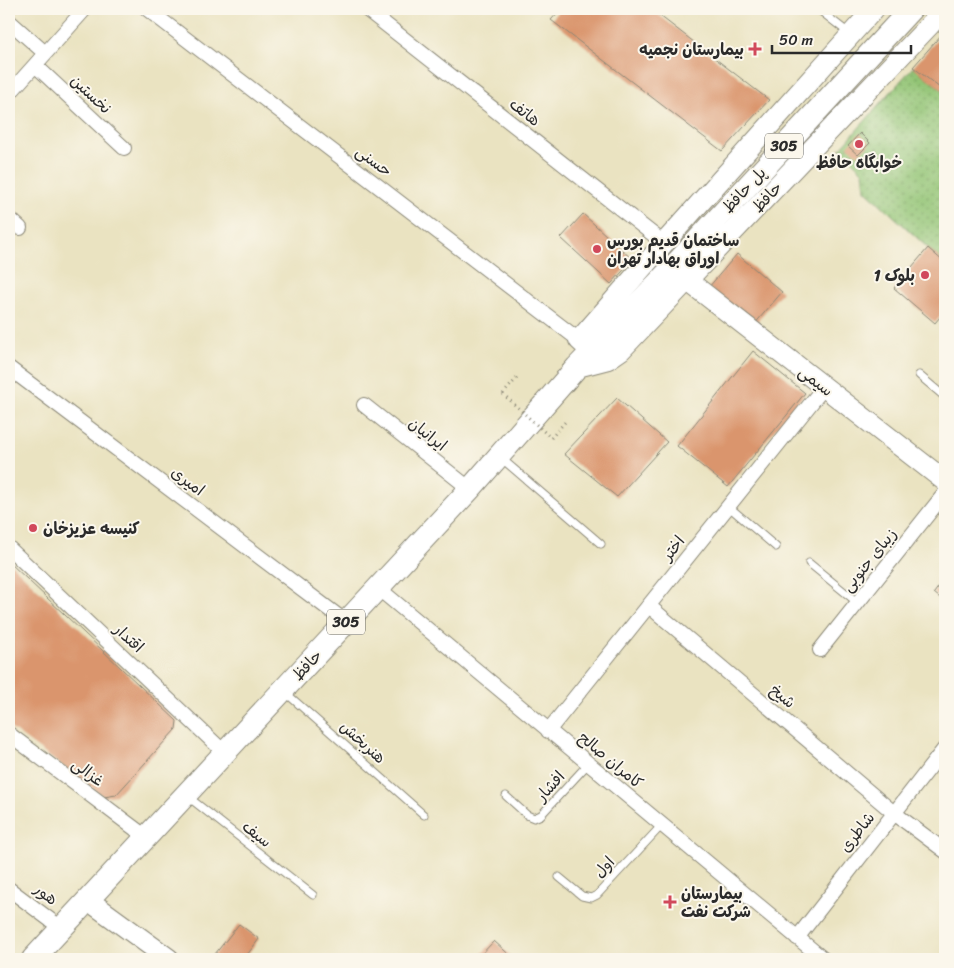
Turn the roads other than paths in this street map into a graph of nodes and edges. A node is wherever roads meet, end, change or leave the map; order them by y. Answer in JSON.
{"nodes":[{"id":1,"x":85,"y":9,"type":"edge"},
{"id":2,"x":147,"y":9,"type":"edge"},
{"id":3,"x":366,"y":9,"type":"edge"},
{"id":4,"x":818,"y":9,"type":"edge"},
{"id":5,"x":874,"y":9,"type":"edge"},
{"id":6,"x":911,"y":9,"type":"edge"},
{"id":7,"x":942,"y":18,"type":"edge"},
{"id":8,"x":9,"y":21,"type":"edge"},
{"id":9,"x":850,"y":35,"type":"junction"},
{"id":10,"x":45,"y":53,"type":"junction"},
{"id":11,"x":35,"y":65,"type":"junction"},
{"id":12,"x":9,"y":94,"type":"edge"},
{"id":13,"x":124,"y":148,"type":"dead end"},
{"id":14,"x":9,"y":218,"type":"edge"},
{"id":15,"x":20,"y":228,"type":"dead end"},
{"id":16,"x":664,"y":243,"type":"junction"},
{"id":17,"x":688,"y":281,"type":"junction"},
{"id":18,"x":658,"y":283,"type":"joint"},
{"id":19,"x":583,"y":353,"type":"junction"},
{"id":20,"x":9,"y":368,"type":"edge"},
{"id":21,"x":919,"y":375,"type":"dead end"},
{"id":22,"x":824,"y":387,"type":"junction"},
{"id":23,"x":945,"y":397,"type":"edge"},
{"id":24,"x":364,"y":405,"type":"dead end"},
{"id":25,"x":499,"y":456,"type":"junction"},
{"id":26,"x":945,"y":481,"type":"edge"},
{"id":27,"x":470,"y":490,"type":"junction"},
{"id":28,"x":945,"y":493,"type":"edge"},
{"id":29,"x":728,"y":506,"type":"junction"},
{"id":30,"x":601,"y":544,"type":"dead end"},
{"id":31,"x":776,"y":547,"type":"dead end"},
{"id":32,"x":9,"y":548,"type":"edge"},
{"id":33,"x":809,"y":563,"type":"dead end"},
{"id":34,"x":378,"y":588,"type":"junction"},
{"id":35,"x":858,"y":603,"type":"junction"},
{"id":36,"x":648,"y":606,"type":"junction"},
{"id":37,"x":346,"y":622,"type":"junction"},
{"id":38,"x":820,"y":650,"type":"dead end"},
{"id":39,"x":283,"y":690,"type":"junction"},
{"id":40,"x":548,"y":731,"type":"junction"},
{"id":41,"x":9,"y":734,"type":"edge"},
{"id":42,"x":945,"y":748,"type":"edge"},
{"id":43,"x":225,"y":753,"type":"junction"},
{"id":44,"x":588,"y":764,"type":"junction"},
{"id":45,"x":185,"y":795,"type":"junction"},
{"id":46,"x":506,"y":796,"type":"dead end"},
{"id":47,"x":894,"y":813,"type":"junction"},
{"id":48,"x":424,"y":815,"type":"dead end"},
{"id":49,"x":662,"y":825,"type":"junction"},
{"id":50,"x":146,"y":837,"type":"junction"},
{"id":51,"x":945,"y":851,"type":"edge"},
{"id":52,"x":559,"y":877,"type":"dead end"},
{"id":53,"x":9,"y":888,"type":"edge"},
{"id":54,"x":312,"y":894,"type":"dead end"},
{"id":55,"x":88,"y":900,"type":"junction"},
{"id":56,"x":62,"y":928,"type":"junction"},
{"id":57,"x":797,"y":938,"type":"junction"},
{"id":58,"x":33,"y":959,"type":"edge"},
{"id":59,"x":169,"y":959,"type":"edge"},
{"id":60,"x":823,"y":959,"type":"edge"}],
"edges":[{"from":1,"to":10,"type":"street"},
{"from":2,"to":19,"type":"street","name":"حسنی"},
{"from":3,"to":16,"type":"street","name":"هاتف"},
{"from":4,"to":9,"type":"lane"},
{"from":5,"to":9,"type":"main road","name":"حافظ"},
{"from":6,"to":18,"type":"main road","name":"پل حافظ","number":"305"},
{"from":7,"to":17,"type":"main road","name":"حافظ"},
{"from":8,"to":10,"type":"street"},
{"from":9,"to":16,"type":"main road","name":"حافظ"},
{"from":10,"to":11,"type":"street"},
{"from":11,"to":12,"type":"street"},
{"from":11,"to":13,"type":"street","name":"نخستین"},
{"from":14,"to":15,"type":"street"},
{"from":16,"to":19,"type":"main road","name":"حافظ"},
{"from":17,"to":19,"type":"main road","name":"حافظ"},
{"from":17,"to":22,"type":"main road","name":"سیمی"},
{"from":18,"to":19,"type":"main road","name":"حافظ","number":"305"},
{"from":19,"to":25,"type":"main road","name":"حافظ","number":"305"},
{"from":20,"to":37,"type":"street","name":"امیری"},
{"from":21,"to":23,"type":"lane"},
{"from":22,"to":26,"type":"main road","name":"سیمی"},
{"from":22,"to":29,"type":"street","name":"اختر"},
{"from":24,"to":27,"type":"street","name":"ایرانیان"},
{"from":25,"to":27,"type":"main road","name":"حافظ","number":"305"},
{"from":25,"to":30,"type":"lane"},
{"from":27,"to":34,"type":"main road","name":"حافظ","number":"305"},
{"from":28,"to":35,"type":"street","name":"زیبای جنوبی"},
{"from":29,"to":31,"type":"lane"},
{"from":29,"to":36,"type":"street","name":"اختر"},
{"from":32,"to":43,"type":"street","name":"اقتدار"},
{"from":33,"to":35,"type":"lane"},
{"from":34,"to":37,"type":"main road","name":"حافظ","number":"305"},
{"from":34,"to":40,"type":"street","name":"کامران صالح"},
{"from":35,"to":38,"type":"street","name":"زیبای جنوبی"},
{"from":36,"to":40,"type":"street","name":"اختر"},
{"from":36,"to":47,"type":"street","name":"شیخ"},
{"from":37,"to":39,"type":"main road","name":"حافظ","number":"305"},
{"from":39,"to":43,"type":"main road","name":"حافظ","number":"305"},
{"from":39,"to":48,"type":"lane","name":"هنربخش"},
{"from":40,"to":44,"type":"street","name":"کامران صالح"},
{"from":41,"to":50,"type":"street","name":"غزالی"},
{"from":42,"to":47,"type":"street","name":"شاطری"},
{"from":43,"to":45,"type":"main road","name":"حافظ","number":"305"},
{"from":44,"to":46,"type":"lane","name":"افشار"},
{"from":44,"to":49,"type":"street","name":"کامران صالح"},
{"from":45,"to":50,"type":"main road","name":"حافظ","number":"305"},
{"from":45,"to":54,"type":"lane","name":"سیف"},
{"from":47,"to":51,"type":"street","name":"شیخ"},
{"from":47,"to":57,"type":"street","name":"شاطری"},
{"from":49,"to":52,"type":"lane","name":"اول"},
{"from":49,"to":57,"type":"street","name":"کامران صالح"},
{"from":50,"to":55,"type":"main road","name":"حافظ","number":"305"},
{"from":53,"to":56,"type":"street","name":"هور"},
{"from":55,"to":56,"type":"main road","name":"حافظ","number":"305"},
{"from":55,"to":59,"type":"main road"},
{"from":56,"to":58,"type":"main road","name":"حافظ","number":"305"},
{"from":57,"to":60,"type":"street","name":"کامران صالح"}]}
